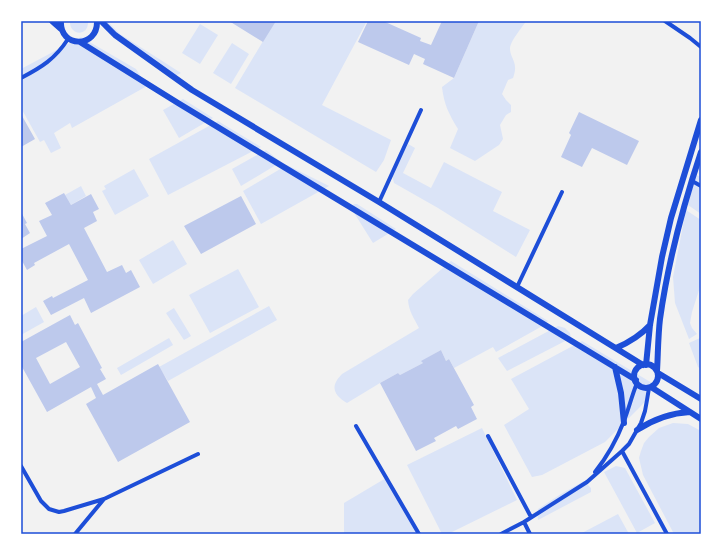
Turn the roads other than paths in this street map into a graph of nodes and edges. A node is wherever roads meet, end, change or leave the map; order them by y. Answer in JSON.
{"nodes":[{"id":1,"x":52,"y":21,"type":"edge"},
{"id":2,"x":61,"y":21,"type":"edge"},
{"id":3,"x":97,"y":21,"type":"edge"},
{"id":4,"x":100,"y":21,"type":"edge"},
{"id":5,"x":664,"y":21,"type":"edge"},
{"id":6,"x":61,"y":29,"type":"junction"},
{"id":7,"x":68,"y":38,"type":"junction"},
{"id":8,"x":80,"y":42,"type":"junction"},
{"id":9,"x":701,"y":47,"type":"edge"},
{"id":10,"x":21,"y":78,"type":"edge"},
{"id":11,"x":421,"y":110,"type":"dead end"},
{"id":12,"x":701,"y":120,"type":"edge"},
{"id":13,"x":701,"y":152,"type":"edge"},
{"id":14,"x":692,"y":182,"type":"junction"},
{"id":15,"x":701,"y":186,"type":"edge"},
{"id":16,"x":562,"y":192,"type":"dead end"},
{"id":17,"x":379,"y":202,"type":"junction"},
{"id":18,"x":516,"y":287,"type":"junction"},
{"id":19,"x":650,"y":324,"type":"junction"},
{"id":20,"x":616,"y":348,"type":"junction"},
{"id":21,"x":644,"y":365,"type":"junction"},
{"id":22,"x":614,"y":367,"type":"junction"},
{"id":23,"x":657,"y":372,"type":"junction"},
{"id":24,"x":636,"y":382,"type":"junction"},
{"id":25,"x":650,"y":387,"type":"junction"},
{"id":26,"x":701,"y":399,"type":"edge"},
{"id":27,"x":690,"y":412,"type":"junction"},
{"id":28,"x":701,"y":419,"type":"edge"},
{"id":29,"x":624,"y":423,"type":"junction"},
{"id":30,"x":356,"y":426,"type":"dead end"},
{"id":31,"x":637,"y":430,"type":"junction"},
{"id":32,"x":488,"y":436,"type":"dead end"},
{"id":33,"x":622,"y":451,"type":"junction"},
{"id":34,"x":198,"y":454,"type":"dead end"},
{"id":35,"x":21,"y":466,"type":"edge"},
{"id":36,"x":587,"y":482,"type":"junction"},
{"id":37,"x":104,"y":499,"type":"junction"},
{"id":38,"x":531,"y":517,"type":"junction"},
{"id":39,"x":524,"y":522,"type":"junction"},
{"id":40,"x":75,"y":534,"type":"edge"},
{"id":41,"x":419,"y":534,"type":"edge"},
{"id":42,"x":501,"y":534,"type":"edge"},
{"id":43,"x":530,"y":534,"type":"edge"},
{"id":44,"x":667,"y":534,"type":"edge"}],
"edges":[{"from":1,"to":6,"type":"street"},
{"from":2,"to":6,"type":"street"},
{"from":3,"to":8,"type":"street"},
{"from":4,"to":17,"type":"street"},
{"from":5,"to":9,"type":"street"},
{"from":6,"to":7,"type":"street"},
{"from":7,"to":8,"type":"street"},
{"from":7,"to":10,"type":"street"},
{"from":8,"to":22,"type":"street"},
{"from":11,"to":17,"type":"street"},
{"from":12,"to":19,"type":"street"},
{"from":13,"to":14,"type":"street"},
{"from":14,"to":15,"type":"street"},
{"from":14,"to":23,"type":"street"},
{"from":16,"to":18,"type":"street"},
{"from":17,"to":18,"type":"street"},
{"from":18,"to":20,"type":"street"},
{"from":19,"to":20,"type":"street"},
{"from":19,"to":21,"type":"street"},
{"from":20,"to":21,"type":"street"},
{"from":21,"to":23,"type":"street"},
{"from":21,"to":24,"type":"street"},
{"from":22,"to":24,"type":"street"},
{"from":22,"to":29,"type":"street"},
{"from":23,"to":25,"type":"street"},
{"from":23,"to":26,"type":"street"},
{"from":24,"to":25,"type":"street"},
{"from":24,"to":29,"type":"street"},
{"from":25,"to":27,"type":"street"},
{"from":25,"to":31,"type":"street"},
{"from":27,"to":28,"type":"street"},
{"from":27,"to":31,"type":"street"},
{"from":29,"to":36,"type":"street"},
{"from":30,"to":41,"type":"street"},
{"from":31,"to":33,"type":"street"},
{"from":32,"to":38,"type":"street"},
{"from":33,"to":36,"type":"street"},
{"from":33,"to":44,"type":"street"},
{"from":34,"to":37,"type":"street"},
{"from":35,"to":37,"type":"street"},
{"from":36,"to":38,"type":"street"},
{"from":37,"to":40,"type":"street"},
{"from":38,"to":39,"type":"street"},
{"from":39,"to":42,"type":"street"},
{"from":39,"to":43,"type":"street"}]}
